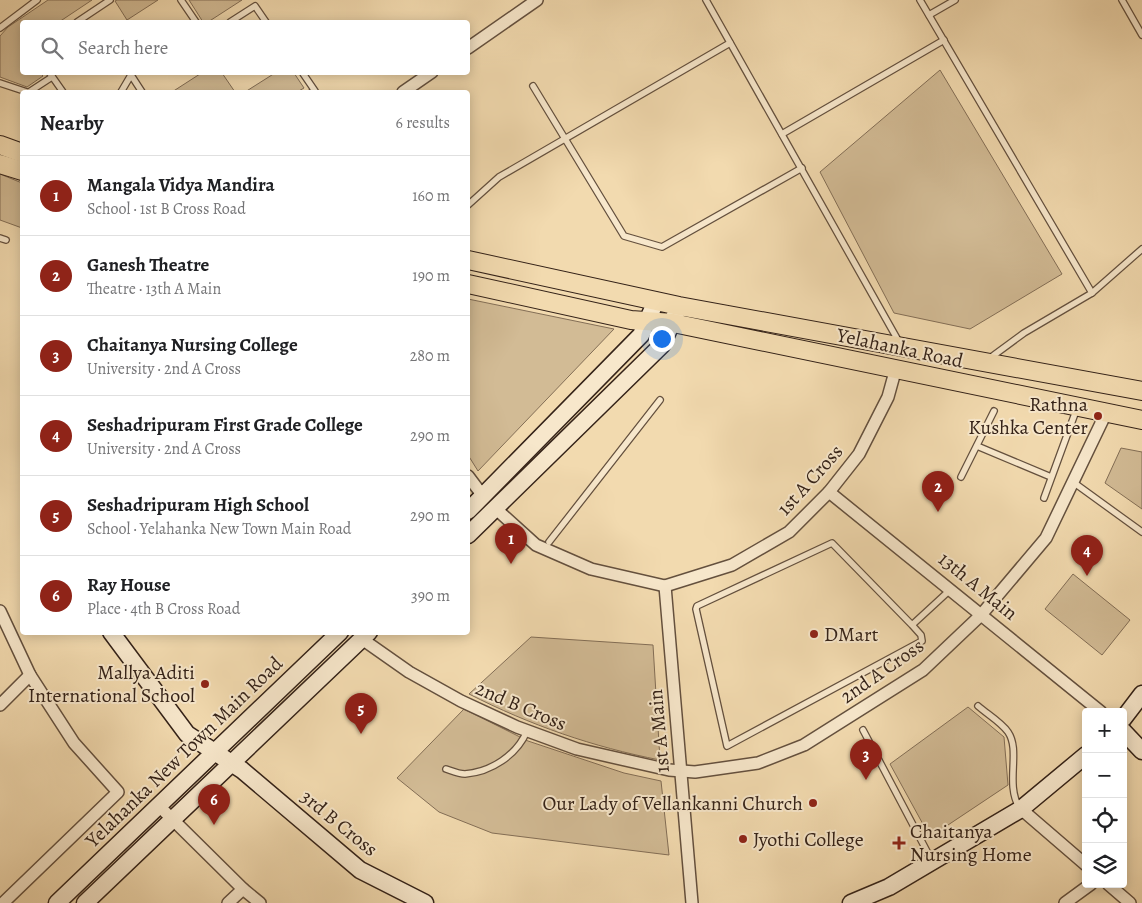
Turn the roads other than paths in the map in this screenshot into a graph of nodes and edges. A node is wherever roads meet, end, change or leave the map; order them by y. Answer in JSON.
{"nodes":[{"id":1,"x":37,"y":0,"type":"edge"},
{"id":2,"x":110,"y":0,"type":"edge"},
{"id":3,"x":181,"y":0,"type":"edge"},
{"id":4,"x":536,"y":0,"type":"edge"},
{"id":5,"x":706,"y":0,"type":"edge"},
{"id":6,"x":920,"y":0,"type":"edge"},
{"id":7,"x":955,"y":0,"type":"edge"},
{"id":8,"x":1122,"y":0,"type":"edge"},
{"id":9,"x":929,"y":15,"type":"junction"},
{"id":10,"x":80,"y":20,"type":"edge"},
{"id":11,"x":195,"y":20,"type":"edge"},
{"id":12,"x":233,"y":20,"type":"edge"},
{"id":13,"x":265,"y":20,"type":"edge"},
{"id":14,"x":0,"y":28,"type":"edge"},
{"id":15,"x":1142,"y":35,"type":"edge"},
{"id":16,"x":944,"y":40,"type":"junction"},
{"id":17,"x":730,"y":43,"type":"junction"},
{"id":18,"x":470,"y":47,"type":"edge"},
{"id":19,"x":51,"y":75,"type":"edge"},
{"id":20,"x":131,"y":75,"type":"edge"},
{"id":21,"x":131,"y":75,"type":"edge"},
{"id":22,"x":304,"y":75,"type":"edge"},
{"id":23,"x":428,"y":75,"type":"edge"},
{"id":24,"x":0,"y":83,"type":"edge"},
{"id":25,"x":533,"y":86,"type":"dead end"},
{"id":26,"x":22,"y":90,"type":"edge"},
{"id":27,"x":31,"y":90,"type":"edge"},
{"id":28,"x":62,"y":90,"type":"edge"},
{"id":29,"x":122,"y":90,"type":"edge"},
{"id":30,"x":141,"y":90,"type":"edge"},
{"id":31,"x":314,"y":90,"type":"edge"},
{"id":32,"x":406,"y":90,"type":"edge"},
{"id":33,"x":782,"y":134,"type":"junction"},
{"id":34,"x":565,"y":138,"type":"junction"},
{"id":35,"x":0,"y":146,"type":"edge"},
{"id":36,"x":20,"y":152,"type":"edge"},
{"id":37,"x":0,"y":164,"type":"edge"},
{"id":38,"x":802,"y":168,"type":"junction"},
{"id":39,"x":20,"y":170,"type":"edge"},
{"id":40,"x":470,"y":203,"type":"edge"},
{"id":41,"x":1142,"y":248,"type":"edge"},
{"id":42,"x":470,"y":260,"type":"edge"},
{"id":43,"x":470,"y":284,"type":"edge"},
{"id":44,"x":1092,"y":293,"type":"junction"},
{"id":45,"x":656,"y":301,"type":"junction"},
{"id":46,"x":679,"y":306,"type":"junction"},
{"id":47,"x":649,"y":320,"type":"junction"},
{"id":48,"x":673,"y":323,"type":"junction"},
{"id":49,"x":902,"y":348,"type":"junction"},
{"id":50,"x":984,"y":363,"type":"junction"},
{"id":51,"x":896,"y":368,"type":"junction"},
{"id":52,"x":1142,"y":391,"type":"edge"},
{"id":53,"x":660,"y":400,"type":"dead end"},
{"id":54,"x":1078,"y":407,"type":"junction"},
{"id":55,"x":994,"y":412,"type":"dead end"},
{"id":56,"x":1106,"y":413,"type":"junction"},
{"id":57,"x":1142,"y":420,"type":"edge"},
{"id":58,"x":978,"y":446,"type":"junction"},
{"id":59,"x":961,"y":477,"type":"dead end"},
{"id":60,"x":1052,"y":477,"type":"junction"},
{"id":61,"x":470,"y":479,"type":"edge"},
{"id":62,"x":1073,"y":481,"type":"junction"},
{"id":63,"x":829,"y":492,"type":"junction"},
{"id":64,"x":483,"y":496,"type":"junction"},
{"id":65,"x":1044,"y":498,"type":"dead end"},
{"id":66,"x":495,"y":508,"type":"junction"},
{"id":67,"x":470,"y":509,"type":"edge"},
{"id":68,"x":1142,"y":532,"type":"edge"},
{"id":69,"x":470,"y":533,"type":"edge"},
{"id":70,"x":549,"y":542,"type":"dead end"},
{"id":71,"x":665,"y":586,"type":"junction"},
{"id":72,"x":950,"y":590,"type":"junction"},
{"id":73,"x":0,"y":611,"type":"edge"},
{"id":74,"x":981,"y":615,"type":"junction"},
{"id":75,"x":912,"y":625,"type":"junction"},
{"id":76,"x":113,"y":635,"type":"edge"},
{"id":77,"x":337,"y":635,"type":"edge"},
{"id":78,"x":366,"y":636,"type":"edge"},
{"id":79,"x":30,"y":675,"type":"junction"},
{"id":80,"x":1142,"y":694,"type":"edge"},
{"id":81,"x":0,"y":705,"type":"edge"},
{"id":82,"x":978,"y":706,"type":"dead end"},
{"id":83,"x":1096,"y":708,"type":"edge"},
{"id":84,"x":1127,"y":714,"type":"edge"},
{"id":85,"x":862,"y":730,"type":"dead end"},
{"id":86,"x":527,"y":731,"type":"junction"},
{"id":87,"x":187,"y":734,"type":"junction"},
{"id":88,"x":1127,"y":735,"type":"edge"},
{"id":89,"x":1142,"y":751,"type":"edge"},
{"id":90,"x":216,"y":752,"type":"junction"},
{"id":91,"x":1082,"y":758,"type":"edge"},
{"id":92,"x":233,"y":764,"type":"junction"},
{"id":93,"x":197,"y":769,"type":"junction"},
{"id":94,"x":446,"y":769,"type":"dead end"},
{"id":95,"x":681,"y":771,"type":"junction"},
{"id":96,"x":159,"y":806,"type":"junction"},
{"id":97,"x":1020,"y":809,"type":"junction"},
{"id":98,"x":174,"y":820,"type":"junction"},
{"id":99,"x":932,"y":861,"type":"junction"},
{"id":100,"x":1082,"y":862,"type":"edge"},
{"id":101,"x":1086,"y":888,"type":"edge"},
{"id":102,"x":1113,"y":888,"type":"edge"},
{"id":103,"x":243,"y":889,"type":"junction"},
{"id":104,"x":420,"y":902,"type":"edge"},
{"id":105,"x":3,"y":903,"type":"edge"},
{"id":106,"x":57,"y":903,"type":"edge"},
{"id":107,"x":85,"y":903,"type":"edge"},
{"id":108,"x":228,"y":903,"type":"edge"},
{"id":109,"x":260,"y":903,"type":"edge"},
{"id":110,"x":692,"y":903,"type":"edge"},
{"id":111,"x":851,"y":903,"type":"edge"},
{"id":112,"x":1065,"y":903,"type":"edge"},
{"id":113,"x":1130,"y":903,"type":"edge"}],
"edges":[{"from":1,"to":14,"type":"lane"},
{"from":2,"to":10,"type":"lane"},
{"from":3,"to":11,"type":"lane"},
{"from":4,"to":18,"type":"street"},
{"from":5,"to":17,"type":"lane"},
{"from":6,"to":9,"type":"lane"},
{"from":7,"to":9,"type":"lane"},
{"from":8,"to":15,"type":"lane"},
{"from":9,"to":16,"type":"lane"},
{"from":12,"to":13,"type":"lane"},
{"from":16,"to":33,"type":"lane"},
{"from":16,"to":44,"type":"lane"},
{"from":17,"to":33,"type":"lane"},
{"from":17,"to":34,"type":"lane"},
{"from":19,"to":27,"type":"lane"},
{"from":19,"to":28,"type":"lane"},
{"from":20,"to":29,"type":"lane"},
{"from":21,"to":30,"type":"lane"},
{"from":22,"to":31,"type":"lane"},
{"from":23,"to":32,"type":"street"},
{"from":24,"to":26,"type":"lane"},
{"from":25,"to":34,"type":"lane"},
{"from":33,"to":38,"type":"lane"},
{"from":34,"to":38,"type":"lane"},
{"from":34,"to":40,"type":"lane"},
{"from":35,"to":36,"type":"main road"},
{"from":37,"to":39,"type":"main road"},
{"from":38,"to":49,"type":"lane"},
{"from":41,"to":44,"type":"lane"},
{"from":42,"to":45,"type":"main road","name":"Yelahanka Road"},
{"from":43,"to":47,"type":"main road","name":"Yelahanka Road"},
{"from":44,"to":50,"type":"lane"},
{"from":45,"to":46,"type":"main road","name":"Yelahanka Road"},
{"from":45,"to":47,"type":"main road"},
{"from":46,"to":48,"type":"main road"},
{"from":46,"to":49,"type":"main road","name":"Yelahanka Road"},
{"from":47,"to":48,"type":"main road","name":"Yelahanka Road"},
{"from":47,"to":64,"type":"main road"},
{"from":48,"to":51,"type":"main road","name":"Yelahanka Road"},
{"from":48,"to":66,"type":"main road"},
{"from":49,"to":50,"type":"main road","name":"Yelahanka Road"},
{"from":50,"to":52,"type":"main road","name":"Yelahanka Road"},
{"from":51,"to":54,"type":"main road","name":"Yelahanka Road"},
{"from":51,"to":63,"type":"street","name":"1st A Cross"},
{"from":53,"to":70,"type":"lane"},
{"from":54,"to":56,"type":"main road","name":"Yelahanka Road"},
{"from":54,"to":60,"type":"lane"},
{"from":55,"to":58,"type":"lane"},
{"from":56,"to":57,"type":"main road","name":"Yelahanka Road"},
{"from":56,"to":62,"type":"street","name":"2nd A Cross"},
{"from":58,"to":59,"type":"lane"},
{"from":58,"to":60,"type":"lane"},
{"from":60,"to":65,"type":"lane"},
{"from":61,"to":64,"type":"street"},
{"from":62,"to":68,"type":"lane"},
{"from":62,"to":74,"type":"street","name":"2nd A Cross"},
{"from":63,"to":71,"type":"street","name":"1st A Cross"},
{"from":63,"to":72,"type":"street","name":"13th A Main"},
{"from":64,"to":67,"type":"main road"},
{"from":66,"to":69,"type":"main road"},
{"from":66,"to":71,"type":"street"},
{"from":71,"to":95,"type":"street","name":"1st A Main"},
{"from":72,"to":74,"type":"street","name":"13th A Main"},
{"from":72,"to":75,"type":"lane"},
{"from":73,"to":79,"type":"street"},
{"from":74,"to":83,"type":"street","name":"13th A Main"},
{"from":74,"to":95,"type":"street","name":"2nd A Cross"},
{"from":75,"to":75,"type":"lane"},
{"from":76,"to":87,"type":"main road"},
{"from":77,"to":90,"type":"main road","name":"Yelahanka New Town Main Road"},
{"from":78,"to":86,"type":"street","name":"2nd B Cross"},
{"from":78,"to":92,"type":"main road","name":"Yelahanka New Town Main Road"},
{"from":79,"to":81,"type":"street"},
{"from":79,"to":105,"type":"street"},
{"from":80,"to":84,"type":"main road"},
{"from":82,"to":97,"type":"lane"},
{"from":85,"to":99,"type":"lane"},
{"from":86,"to":94,"type":"lane"},
{"from":86,"to":95,"type":"street","name":"2nd B Cross"},
{"from":87,"to":90,"type":"main road","name":"3rd B Cross"},
{"from":87,"to":93,"type":"main road"},
{"from":88,"to":89,"type":"main road"},
{"from":90,"to":92,"type":"main road","name":"3rd B Cross"},
{"from":90,"to":93,"type":"main road","name":"Yelahanka New Town Main Road"},
{"from":91,"to":97,"type":"main road"},
{"from":92,"to":98,"type":"main road","name":"Yelahanka New Town Main Road"},
{"from":92,"to":104,"type":"main road","name":"3rd B Cross"},
{"from":93,"to":96,"type":"main road","name":"Yelahanka New Town Main Road"},
{"from":95,"to":110,"type":"street","name":"1st A Main"},
{"from":96,"to":98,"type":"street"},
{"from":96,"to":106,"type":"main road","name":"Yelahanka New Town Main Road"},
{"from":97,"to":99,"type":"main road"},
{"from":97,"to":100,"type":"street"},
{"from":98,"to":103,"type":"street"},
{"from":98,"to":107,"type":"main road","name":"Yelahanka New Town Main Road"},
{"from":99,"to":111,"type":"main road"},
{"from":101,"to":112,"type":"street"},
{"from":102,"to":113,"type":"street"},
{"from":103,"to":108,"type":"street"},
{"from":103,"to":109,"type":"street"}]}
